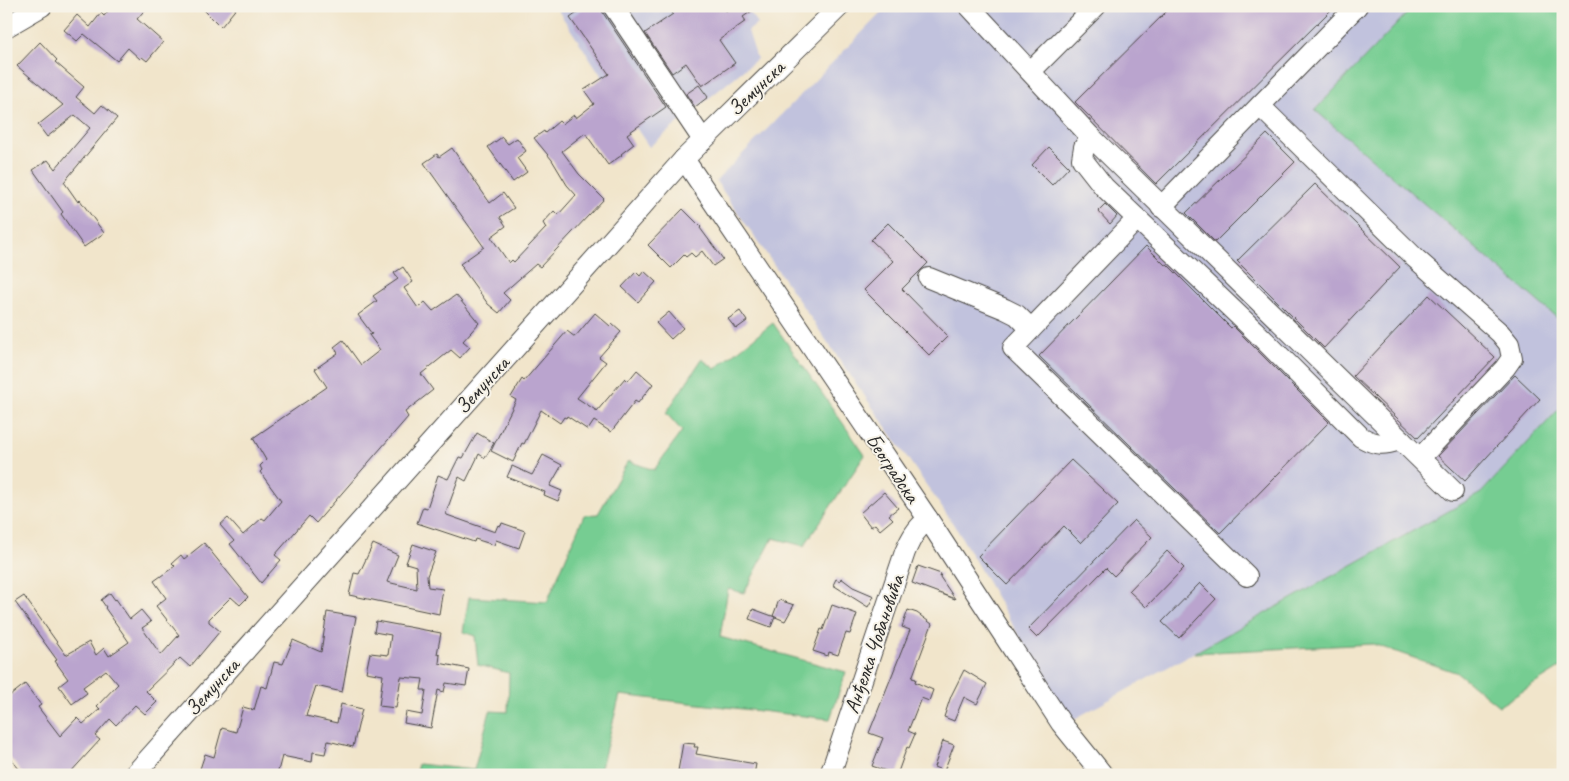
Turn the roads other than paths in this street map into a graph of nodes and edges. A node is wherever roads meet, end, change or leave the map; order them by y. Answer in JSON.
{"nodes":[{"id":1,"x":42,"y":6,"type":"edge"},
{"id":2,"x":614,"y":6,"type":"edge"},
{"id":3,"x":840,"y":6,"type":"edge"},
{"id":4,"x":969,"y":6,"type":"edge"},
{"id":5,"x":1096,"y":6,"type":"edge"},
{"id":6,"x":1357,"y":6,"type":"edge"},
{"id":7,"x":6,"y":26,"type":"edge"},
{"id":8,"x":1031,"y":72,"type":"junction"},
{"id":9,"x":1260,"y":106,"type":"junction"},
{"id":10,"x":1091,"y":137,"type":"junction"},
{"id":11,"x":703,"y":140,"type":"junction"},
{"id":12,"x":684,"y":159,"type":"junction"},
{"id":13,"x":1161,"y":207,"type":"junction"},
{"id":14,"x":1138,"y":220,"type":"junction"},
{"id":15,"x":929,"y":278,"type":"dead end"},
{"id":16,"x":1031,"y":329,"type":"junction"},
{"id":17,"x":1401,"y":440,"type":"junction"},
{"id":18,"x":1420,"y":458,"type":"junction"},
{"id":19,"x":1453,"y":491,"type":"dead end"},
{"id":20,"x":928,"y":520,"type":"junction"},
{"id":21,"x":1247,"y":576,"type":"dead end"},
{"id":22,"x":134,"y":775,"type":"edge"},
{"id":23,"x":830,"y":775,"type":"edge"},
{"id":24,"x":1104,"y":775,"type":"edge"}],
"edges":[{"from":1,"to":7,"type":"street"},
{"from":2,"to":11,"type":"street"},
{"from":3,"to":11,"type":"street","name":"Земунска"},
{"from":4,"to":8,"type":"street"},
{"from":5,"to":8,"type":"street"},
{"from":6,"to":9,"type":"street"},
{"from":8,"to":10,"type":"street"},
{"from":9,"to":13,"type":"street"},
{"from":9,"to":18,"type":"street"},
{"from":10,"to":13,"type":"street"},
{"from":10,"to":14,"type":"street"},
{"from":11,"to":12,"type":"street","name":"Земунска"},
{"from":12,"to":20,"type":"street","name":"Београдска"},
{"from":12,"to":22,"type":"street","name":"Земунска"},
{"from":13,"to":17,"type":"street"},
{"from":14,"to":16,"type":"street"},
{"from":14,"to":17,"type":"street"},
{"from":15,"to":16,"type":"street"},
{"from":16,"to":21,"type":"street"},
{"from":17,"to":18,"type":"street"},
{"from":18,"to":19,"type":"street"},
{"from":20,"to":23,"type":"street","name":"Анђелка Чобановића"},
{"from":20,"to":24,"type":"street","name":"Београдска"}]}
